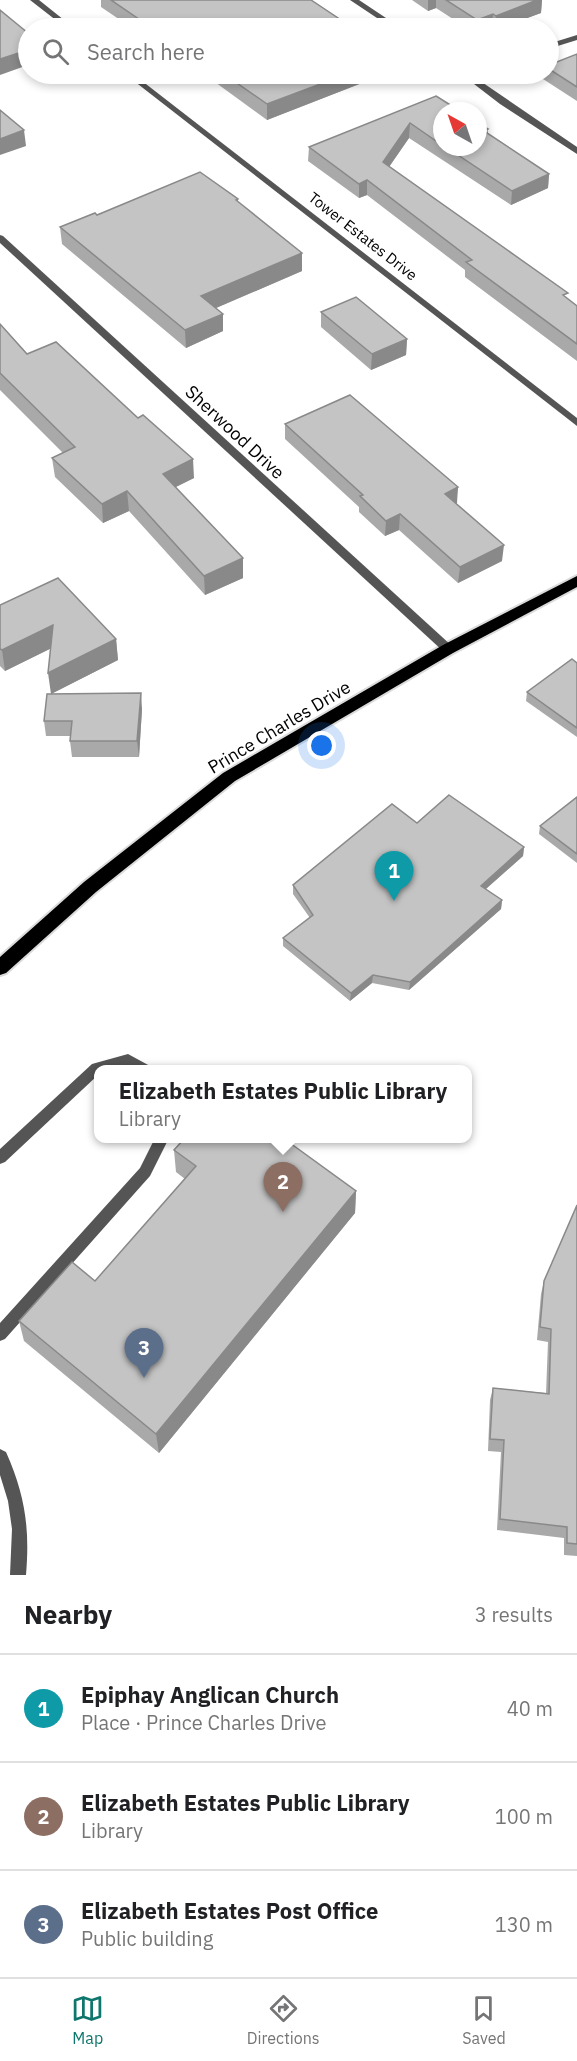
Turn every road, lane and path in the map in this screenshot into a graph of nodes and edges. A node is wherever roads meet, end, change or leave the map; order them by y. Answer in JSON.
{"nodes":[{"id":1,"x":34,"y":0,"type":"edge"},
{"id":2,"x":354,"y":0,"type":"edge"},
{"id":3,"x":57,"y":18,"type":"edge"},
{"id":4,"x":382,"y":18,"type":"edge"},
{"id":5,"x":577,"y":37,"type":"edge"},
{"id":6,"x":559,"y":43,"type":"edge"},
{"id":7,"x":142,"y":84,"type":"edge"},
{"id":8,"x":481,"y":84,"type":"edge"},
{"id":9,"x":577,"y":152,"type":"edge"},
{"id":10,"x":0,"y":238,"type":"edge"},
{"id":11,"x":577,"y":423,"type":"edge"},
{"id":12,"x":577,"y":581,"type":"edge"},
{"id":13,"x":448,"y":649,"type":"junction"},
{"id":14,"x":0,"y":968,"type":"edge"},
{"id":15,"x":109,"y":1065,"type":"edge"},
{"id":16,"x":136,"y":1065,"type":"edge"},
{"id":17,"x":94,"y":1071,"type":"edge"},
{"id":18,"x":160,"y":1143,"type":"edge"},
{"id":19,"x":0,"y":1158,"type":"edge"},
{"id":20,"x":0,"y":1334,"type":"edge"},
{"id":21,"x":0,"y":1457,"type":"edge"},
{"id":22,"x":18,"y":1575,"type":"edge"}],
"edges":[{"from":1,"to":3,"type":"street"},
{"from":2,"to":4,"type":"street"},
{"from":5,"to":6,"type":"street"},
{"from":7,"to":11,"type":"street","name":"Tower Estates Drive"},
{"from":8,"to":9,"type":"street"},
{"from":10,"to":13,"type":"street","name":"Sherwood Drive"},
{"from":12,"to":13,"type":"highway","name":"Prince Charles Drive"},
{"from":13,"to":14,"type":"highway","name":"Prince Charles Drive"},
{"from":15,"to":16,"type":"street"},
{"from":17,"to":19,"type":"street"},
{"from":18,"to":20,"type":"street"},
{"from":21,"to":22,"type":"street"}]}
